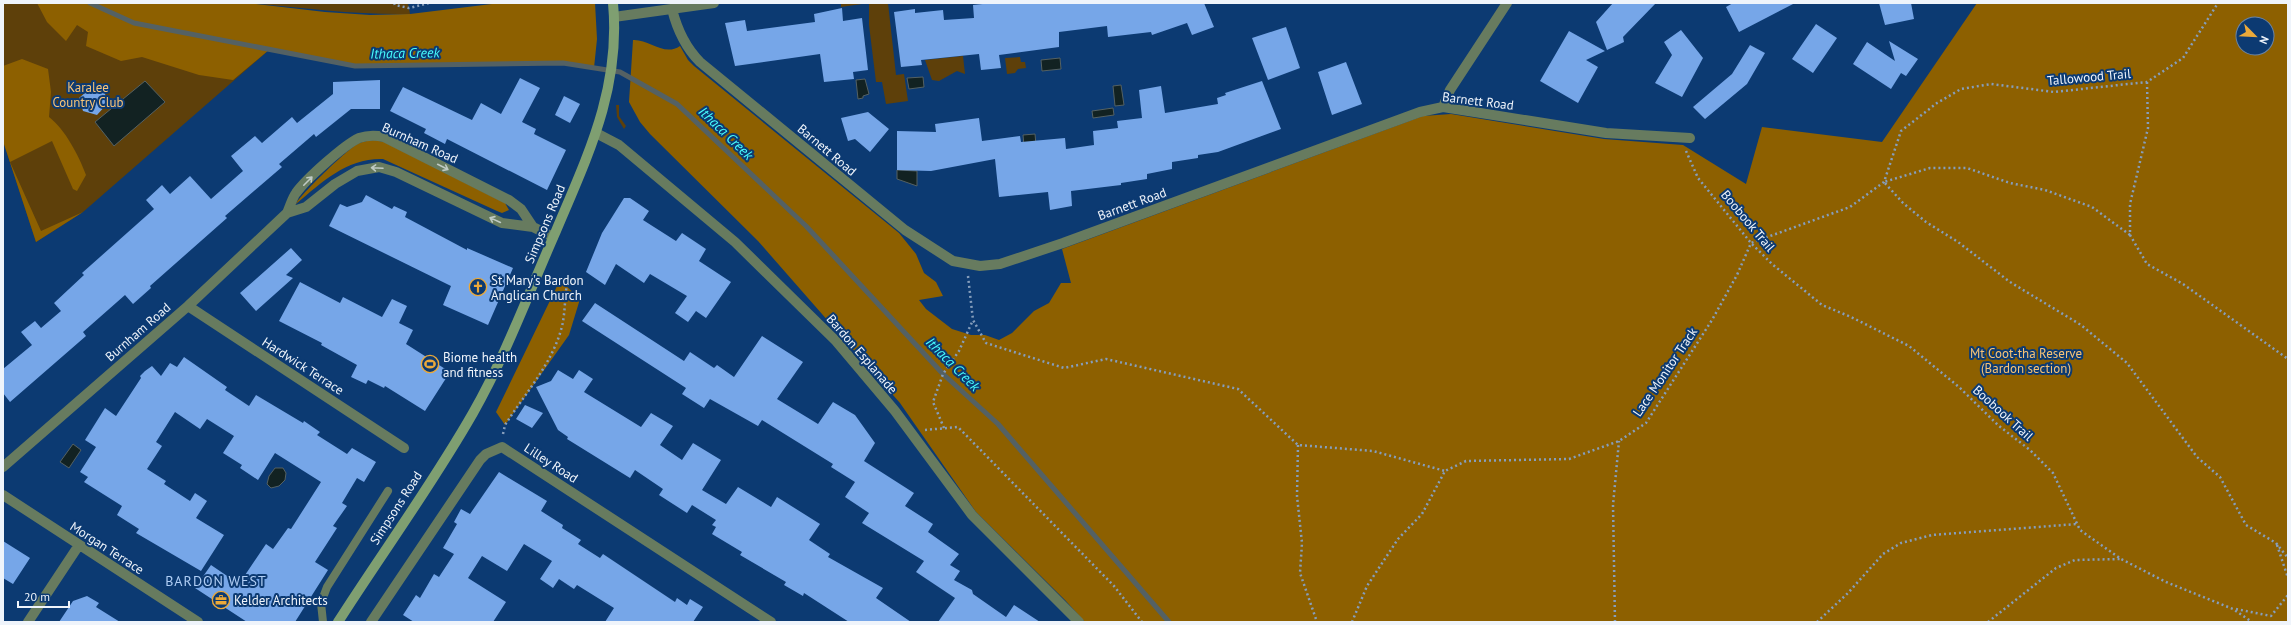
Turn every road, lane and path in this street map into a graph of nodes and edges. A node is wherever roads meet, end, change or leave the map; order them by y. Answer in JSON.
{"nodes":[{"id":1,"x":394,"y":3,"type":"edge"},
{"id":2,"x":429,"y":3,"type":"edge"},
{"id":3,"x":613,"y":3,"type":"edge"},
{"id":4,"x":714,"y":3,"type":"edge"},
{"id":5,"x":1507,"y":3,"type":"edge"},
{"id":6,"x":2218,"y":3,"type":"edge"},
{"id":7,"x":672,"y":9,"type":"junction"},
{"id":8,"x":614,"y":16,"type":"junction"},
{"id":9,"x":2147,"y":82,"type":"junction"},
{"id":10,"x":1443,"y":107,"type":"junction"},
{"id":11,"x":596,"y":133,"type":"junction"},
{"id":12,"x":1685,"y":138,"type":"joint"},
{"id":13,"x":1884,"y":182,"type":"junction"},
{"id":14,"x":287,"y":213,"type":"junction"},
{"id":15,"x":533,"y":228,"type":"junction"},
{"id":16,"x":2130,"y":235,"type":"junction"},
{"id":17,"x":553,"y":237,"type":"junction"},
{"id":18,"x":1751,"y":243,"type":"junction"},
{"id":19,"x":966,"y":263,"type":"junction"},
{"id":20,"x":568,"y":279,"type":"dead end"},
{"id":21,"x":188,"y":306,"type":"junction"},
{"id":22,"x":973,"y":320,"type":"junction"},
{"id":23,"x":2288,"y":359,"type":"edge"},
{"id":24,"x":944,"y":428,"type":"junction"},
{"id":25,"x":912,"y":434,"type":"junction"},
{"id":26,"x":1620,"y":441,"type":"junction"},
{"id":27,"x":1298,"y":446,"type":"junction"},
{"id":28,"x":502,"y":447,"type":"junction"},
{"id":29,"x":404,"y":448,"type":"dead end"},
{"id":30,"x":3,"y":467,"type":"edge"},
{"id":31,"x":1445,"y":471,"type":"junction"},
{"id":32,"x":388,"y":492,"type":"dead end"},
{"id":33,"x":3,"y":495,"type":"edge"},
{"id":34,"x":2076,"y":524,"type":"junction"},
{"id":35,"x":2276,"y":543,"type":"junction"},
{"id":36,"x":79,"y":545,"type":"junction"},
{"id":37,"x":2288,"y":558,"type":"edge"},
{"id":38,"x":2122,"y":559,"type":"junction"},
{"id":39,"x":2288,"y":578,"type":"edge"},
{"id":40,"x":2288,"y":595,"type":"edge"},
{"id":41,"x":2233,"y":609,"type":"junction"},
{"id":42,"x":28,"y":622,"type":"edge"},
{"id":43,"x":198,"y":622,"type":"edge"},
{"id":44,"x":323,"y":622,"type":"edge"},
{"id":45,"x":338,"y":622,"type":"edge"},
{"id":46,"x":371,"y":622,"type":"edge"},
{"id":47,"x":771,"y":622,"type":"edge"},
{"id":48,"x":1079,"y":622,"type":"edge"},
{"id":49,"x":1142,"y":622,"type":"edge"},
{"id":50,"x":1317,"y":622,"type":"edge"},
{"id":51,"x":1352,"y":622,"type":"edge"},
{"id":52,"x":1615,"y":622,"type":"edge"},
{"id":53,"x":1817,"y":622,"type":"edge"},
{"id":54,"x":1988,"y":622,"type":"edge"},
{"id":55,"x":2252,"y":622,"type":"edge"}],
"edges":[{"from":1,"to":2,"type":"path"},
{"from":3,"to":8,"type":"main road","name":"Simpsons Road"},
{"from":4,"to":7,"type":"street"},
{"from":5,"to":10,"type":"street"},
{"from":6,"to":9,"type":"path","name":"Tallowood Trail"},
{"from":7,"to":8,"type":"street"},
{"from":7,"to":19,"type":"street","name":"Barnett Road"},
{"from":8,"to":11,"type":"main road","name":"Simpsons Road"},
{"from":9,"to":13,"type":"path","name":"Tallowood Trail"},
{"from":9,"to":16,"type":"path"},
{"from":10,"to":12,"type":"street","name":"Barnett Road"},
{"from":10,"to":19,"type":"street","name":"Barnett Road"},
{"from":11,"to":17,"type":"main road","name":"Simpsons Road"},
{"from":11,"to":25,"type":"street","name":"Bardon Esplanade"},
{"from":12,"to":18,"type":"path","name":"Boobook Trail"},
{"from":13,"to":16,"type":"path"},
{"from":13,"to":18,"type":"path"},
{"from":13,"to":35,"type":"path"},
{"from":15,"to":14,"type":"street","name":"Burnham Road","one_way":true},
{"from":14,"to":15,"type":"street","name":"Burnham Road","one_way":true},
{"from":14,"to":21,"type":"street","name":"Burnham Road"},
{"from":15,"to":17,"type":"street","name":"Burnham Road"},
{"from":16,"to":23,"type":"path"},
{"from":17,"to":45,"type":"main road","name":"Simpsons Road"},
{"from":18,"to":26,"type":"path","name":"Lace Monitor Track"},
{"from":18,"to":34,"type":"path","name":"Boobook Trail"},
{"from":19,"to":22,"type":"path"},
{"from":20,"to":28,"type":"path"},
{"from":21,"to":29,"type":"street","name":"Hardwick Terrace"},
{"from":21,"to":30,"type":"street","name":"Burnham Road"},
{"from":22,"to":24,"type":"path"},
{"from":22,"to":27,"type":"path"},
{"from":24,"to":25,"type":"path"},
{"from":24,"to":49,"type":"path"},
{"from":25,"to":48,"type":"street","name":"Bardon Esplanade"},
{"from":26,"to":31,"type":"path","name":"Lace Monitor Track"},
{"from":26,"to":52,"type":"path"},
{"from":27,"to":31,"type":"path"},
{"from":27,"to":50,"type":"path"},
{"from":28,"to":46,"type":"street"},
{"from":28,"to":47,"type":"street","name":"Lilley Road"},
{"from":31,"to":51,"type":"path"},
{"from":32,"to":44,"type":"lane","name":"Simpsons Road"},
{"from":33,"to":36,"type":"street","name":"Morgan Terrace"},
{"from":34,"to":38,"type":"path","name":"Boobook Trail"},
{"from":34,"to":53,"type":"path"},
{"from":35,"to":37,"type":"path"},
{"from":35,"to":39,"type":"path"},
{"from":36,"to":42,"type":"street"},
{"from":36,"to":43,"type":"street","name":"Morgan Terrace"},
{"from":38,"to":41,"type":"path","name":"Boobook Trail"},
{"from":38,"to":54,"type":"path"},
{"from":40,"to":41,"type":"path"},
{"from":41,"to":55,"type":"path","name":"Boobook Trail"}]}
